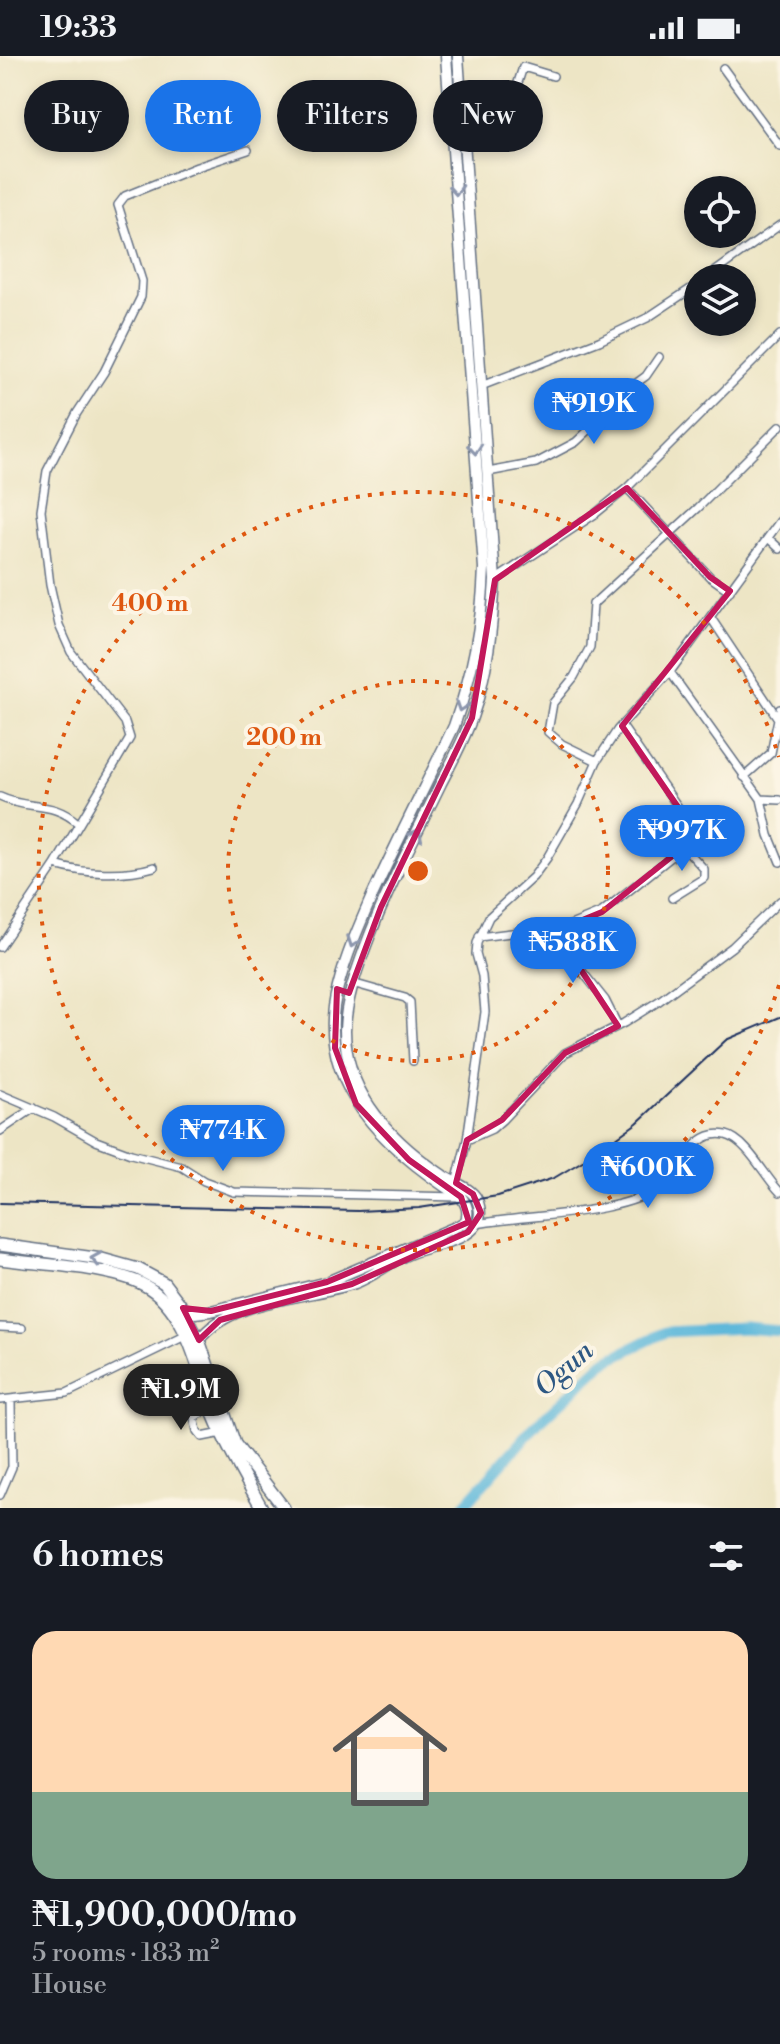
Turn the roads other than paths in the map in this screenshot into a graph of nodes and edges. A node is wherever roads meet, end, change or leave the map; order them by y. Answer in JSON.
{"nodes":[{"id":1,"x":446,"y":56,"type":"edge"},
{"id":2,"x":458,"y":56,"type":"edge"},
{"id":3,"x":723,"y":68,"type":"dead end"},
{"id":4,"x":553,"y":76,"type":"dead end"},
{"id":5,"x":460,"y":80,"type":"edge"},
{"id":6,"x":519,"y":80,"type":"edge"},
{"id":7,"x":780,"y":146,"type":"edge"},
{"id":8,"x":242,"y":152,"type":"edge"},
{"id":9,"x":465,"y":152,"type":"edge"},
{"id":10,"x":780,"y":225,"type":"edge"},
{"id":11,"x":726,"y":264,"type":"edge"},
{"id":12,"x":684,"y":293,"type":"edge"},
{"id":13,"x":780,"y":335,"type":"edge"},
{"id":14,"x":659,"y":357,"type":"dead end"},
{"id":15,"x":481,"y":386,"type":"junction"},
{"id":16,"x":780,"y":426,"type":"edge"},
{"id":17,"x":488,"y":472,"type":"junction"},
{"id":18,"x":627,"y":488,"type":"junction"},
{"id":19,"x":780,"y":521,"type":"edge"},
{"id":20,"x":670,"y":533,"type":"junction"},
{"id":21,"x":768,"y":538,"type":"junction"},
{"id":22,"x":780,"y":549,"type":"edge"},
{"id":23,"x":495,"y":580,"type":"junction"},
{"id":24,"x":730,"y":591,"type":"junction"},
{"id":25,"x":711,"y":618,"type":"junction"},
{"id":26,"x":670,"y":672,"type":"junction"},
{"id":27,"x":778,"y":713,"type":"edge"},
{"id":28,"x":622,"y":726,"type":"junction"},
{"id":29,"x":597,"y":761,"type":"junction"},
{"id":30,"x":744,"y":777,"type":"junction"},
{"id":31,"x":0,"y":797,"type":"edge"},
{"id":32,"x":761,"y":799,"type":"junction"},
{"id":33,"x":780,"y":800,"type":"edge"},
{"id":34,"x":79,"y":824,"type":"junction"},
{"id":35,"x":684,"y":847,"type":"junction"},
{"id":36,"x":780,"y":862,"type":"edge"},
{"id":37,"x":55,"y":865,"type":"junction"},
{"id":38,"x":154,"y":867,"type":"dead end"},
{"id":39,"x":672,"y":898,"type":"dead end"},
{"id":40,"x":780,"y":901,"type":"edge"},
{"id":41,"x":568,"y":926,"type":"junction"},
{"id":42,"x":479,"y":937,"type":"junction"},
{"id":43,"x":0,"y":947,"type":"edge"},
{"id":44,"x":351,"y":988,"type":"junction"},
{"id":45,"x":337,"y":989,"type":"junction"},
{"id":46,"x":618,"y":1026,"type":"junction"},
{"id":47,"x":413,"y":1061,"type":"dead end"},
{"id":48,"x":0,"y":1094,"type":"edge"},
{"id":49,"x":34,"y":1108,"type":"junction"},
{"id":50,"x":0,"y":1131,"type":"edge"},
{"id":51,"x":467,"y":1140,"type":"junction"},
{"id":52,"x":456,"y":1183,"type":"junction"},
{"id":53,"x":780,"y":1192,"type":"edge"},
{"id":54,"x":461,"y":1197,"type":"junction"},
{"id":55,"x":477,"y":1224,"type":"junction"},
{"id":56,"x":0,"y":1245,"type":"edge"},
{"id":57,"x":60,"y":1253,"type":"junction"},
{"id":58,"x":2,"y":1262,"type":"edge"},
{"id":59,"x":59,"y":1267,"type":"junction"},
{"id":60,"x":183,"y":1308,"type":"junction"},
{"id":61,"x":0,"y":1327,"type":"edge"},
{"id":62,"x":22,"y":1328,"type":"dead end"},
{"id":63,"x":185,"y":1336,"type":"junction"},
{"id":64,"x":199,"y":1340,"type":"junction"},
{"id":65,"x":200,"y":1376,"type":"junction"},
{"id":66,"x":0,"y":1400,"type":"edge"},
{"id":67,"x":11,"y":1400,"type":"junction"},
{"id":68,"x":211,"y":1406,"type":"junction"},
{"id":69,"x":222,"y":1433,"type":"junction"},
{"id":70,"x":0,"y":1495,"type":"edge"},
{"id":71,"x":262,"y":1508,"type":"edge"},
{"id":72,"x":284,"y":1508,"type":"edge"}],
"edges":[{"from":1,"to":45,"type":"main road","one_way":true},
{"from":2,"to":5,"type":"main road"},
{"from":3,"to":7,"type":"street"},
{"from":4,"to":6,"type":"street"},
{"from":8,"to":34,"type":"street"},
{"from":9,"to":15,"type":"main road"},
{"from":10,"to":11,"type":"street"},
{"from":12,"to":15,"type":"street"},
{"from":13,"to":18,"type":"street"},
{"from":14,"to":17,"type":"street"},
{"from":15,"to":17,"type":"main road"},
{"from":16,"to":20,"type":"street"},
{"from":17,"to":23,"type":"main road"},
{"from":18,"to":20,"type":"street"},
{"from":18,"to":23,"type":"street"},
{"from":19,"to":21,"type":"street"},
{"from":20,"to":24,"type":"street"},
{"from":20,"to":29,"type":"street"},
{"from":21,"to":22,"type":"street"},
{"from":21,"to":24,"type":"street"},
{"from":44,"to":23,"type":"main road","one_way":true},
{"from":24,"to":25,"type":"street"},
{"from":25,"to":26,"type":"street"},
{"from":25,"to":27,"type":"street"},
{"from":26,"to":28,"type":"street"},
{"from":26,"to":30,"type":"street"},
{"from":27,"to":30,"type":"street"},
{"from":28,"to":29,"type":"street"},
{"from":28,"to":35,"type":"street"},
{"from":29,"to":42,"type":"street"},
{"from":30,"to":32,"type":"street"},
{"from":31,"to":34,"type":"street"},
{"from":32,"to":33,"type":"street"},
{"from":32,"to":36,"type":"street"},
{"from":34,"to":37,"type":"street"},
{"from":35,"to":39,"type":"street"},
{"from":35,"to":41,"type":"street"},
{"from":37,"to":38,"type":"street"},
{"from":37,"to":43,"type":"street"},
{"from":40,"to":46,"type":"street"},
{"from":41,"to":42,"type":"street"},
{"from":41,"to":46,"type":"street"},
{"from":42,"to":51,"type":"street"},
{"from":44,"to":45,"type":"main road"},
{"from":44,"to":47,"type":"street"},
{"from":44,"to":52,"type":"main road"},
{"from":45,"to":54,"type":"main road"},
{"from":46,"to":51,"type":"street"},
{"from":48,"to":49,"type":"street"},
{"from":49,"to":50,"type":"street"},
{"from":49,"to":54,"type":"street"},
{"from":51,"to":52,"type":"street"},
{"from":52,"to":55,"type":"main road"},
{"from":53,"to":55,"type":"street"},
{"from":54,"to":60,"type":"main road"},
{"from":55,"to":64,"type":"main road"},
{"from":56,"to":57,"type":"highway"},
{"from":57,"to":59,"type":"highway"},
{"from":60,"to":57,"type":"highway","one_way":true},
{"from":58,"to":59,"type":"highway"},
{"from":59,"to":63,"type":"highway"},
{"from":60,"to":64,"type":"highway"},
{"from":61,"to":62,"type":"street"},
{"from":63,"to":65,"type":"highway"},
{"from":63,"to":67,"type":"street"},
{"from":64,"to":72,"type":"highway"},
{"from":65,"to":68,"type":"highway"},
{"from":65,"to":68,"type":"street"},
{"from":66,"to":67,"type":"street"},
{"from":67,"to":70,"type":"street"},
{"from":68,"to":69,"type":"highway"},
{"from":68,"to":69,"type":"street"},
{"from":69,"to":71,"type":"highway"}]}
